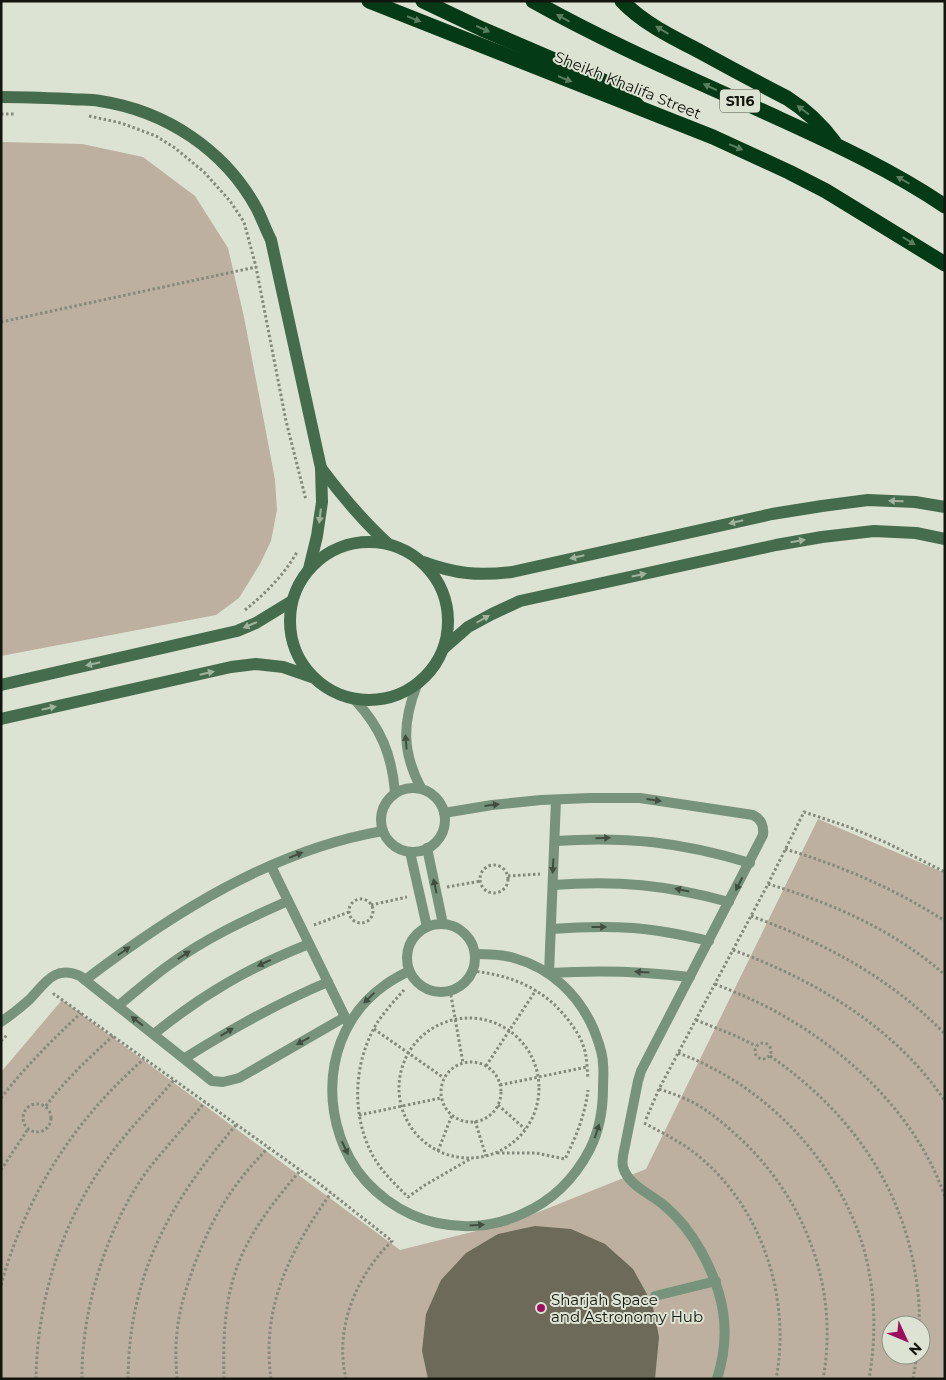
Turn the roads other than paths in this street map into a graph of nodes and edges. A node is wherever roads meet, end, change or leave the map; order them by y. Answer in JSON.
{"nodes":[{"id":1,"x":369,"y":1,"type":"edge"},
{"id":2,"x":424,"y":1,"type":"edge"},
{"id":3,"x":534,"y":1,"type":"edge"},
{"id":4,"x":622,"y":1,"type":"edge"},
{"id":5,"x":1,"y":97,"type":"edge"},
{"id":6,"x":642,"y":110,"type":"junction"},
{"id":7,"x":837,"y":145,"type":"junction"},
{"id":8,"x":945,"y":206,"type":"edge"},
{"id":9,"x":945,"y":264,"type":"edge"},
{"id":10,"x":321,"y":468,"type":"junction"},
{"id":11,"x":945,"y":507,"type":"edge"},
{"id":12,"x":945,"y":539,"type":"edge"},
{"id":13,"x":387,"y":543,"type":"junction"},
{"id":14,"x":423,"y":562,"type":"junction"},
{"id":15,"x":309,"y":569,"type":"junction"},
{"id":16,"x":292,"y":601,"type":"junction"},
{"id":17,"x":444,"y":648,"type":"junction"},
{"id":18,"x":312,"y":677,"type":"junction"},
{"id":19,"x":1,"y":685,"type":"edge"},
{"id":20,"x":418,"y":685,"type":"junction"},
{"id":21,"x":355,"y":700,"type":"junction"},
{"id":22,"x":1,"y":719,"type":"edge"},
{"id":23,"x":421,"y":788,"type":"junction"},
{"id":24,"x":395,"y":793,"type":"junction"},
{"id":25,"x":556,"y":800,"type":"junction"},
{"id":26,"x":444,"y":812,"type":"junction"},
{"id":27,"x":382,"y":831,"type":"junction"},
{"id":28,"x":554,"y":841,"type":"junction"},
{"id":29,"x":426,"y":848,"type":"junction"},
{"id":30,"x":410,"y":852,"type":"junction"},
{"id":31,"x":750,"y":863,"type":"junction"},
{"id":32,"x":271,"y":866,"type":"junction"},
{"id":33,"x":553,"y":885,"type":"junction"},
{"id":34,"x":288,"y":901,"type":"junction"},
{"id":35,"x":729,"y":902,"type":"junction"},
{"id":36,"x":443,"y":924,"type":"junction"},
{"id":37,"x":427,"y":927,"type":"junction"},
{"id":38,"x":551,"y":929,"type":"junction"},
{"id":39,"x":709,"y":941,"type":"junction"},
{"id":40,"x":310,"y":944,"type":"junction"},
{"id":41,"x":475,"y":954,"type":"junction"},
{"id":42,"x":549,"y":974,"type":"junction"},
{"id":43,"x":412,"y":975,"type":"junction"},
{"id":44,"x":690,"y":977,"type":"junction"},
{"id":45,"x":84,"y":980,"type":"junction"},
{"id":46,"x":328,"y":982,"type":"junction"},
{"id":47,"x":118,"y":1006,"type":"junction"},
{"id":48,"x":347,"y":1021,"type":"junction"},
{"id":49,"x":1,"y":1022,"type":"edge"},
{"id":50,"x":154,"y":1034,"type":"junction"},
{"id":51,"x":186,"y":1058,"type":"junction"},
{"id":52,"x":716,"y":1281,"type":"junction"},
{"id":53,"x":655,"y":1296,"type":"dead end"},
{"id":54,"x":717,"y":1379,"type":"edge"}],
"edges":[{"from":1,"to":6,"type":"highway","name":"Sheikh Khalifa Street","one_way":true},
{"from":2,"to":6,"type":"highway","one_way":true},
{"from":7,"to":3,"type":"highway","name":"Sheikh Khalifa Street","number":"S116","one_way":true},
{"from":7,"to":4,"type":"highway","one_way":true},
{"from":5,"to":10,"type":"street"},
{"from":6,"to":9,"type":"highway","name":"Sheikh Khalifa Street","one_way":true},
{"from":8,"to":7,"type":"highway","name":"Sheikh Khalifa Street","number":"S116","one_way":true},
{"from":10,"to":13,"type":"street"},
{"from":10,"to":15,"type":"street","one_way":true},
{"from":11,"to":14,"type":"street","one_way":true},
{"from":17,"to":12,"type":"street","one_way":true},
{"from":13,"to":14,"type":"street"},
{"from":13,"to":15,"type":"street"},
{"from":14,"to":17,"type":"street"},
{"from":15,"to":16,"type":"street"},
{"from":16,"to":18,"type":"street"},
{"from":16,"to":19,"type":"street","one_way":true},
{"from":17,"to":20,"type":"street"},
{"from":18,"to":21,"type":"street"},
{"from":22,"to":18,"type":"street","one_way":true},
{"from":20,"to":21,"type":"street"},
{"from":23,"to":20,"type":"lane","one_way":true},
{"from":21,"to":24,"type":"lane"},
{"from":23,"to":24,"type":"lane"},
{"from":23,"to":26,"type":"lane"},
{"from":24,"to":27,"type":"lane"},
{"from":26,"to":25,"type":"lane","one_way":true},
{"from":25,"to":28,"type":"lane"},
{"from":25,"to":31,"type":"lane","one_way":true},
{"from":26,"to":29,"type":"lane"},
{"from":27,"to":30,"type":"lane"},
{"from":32,"to":27,"type":"lane","one_way":true},
{"from":28,"to":31,"type":"lane","one_way":true},
{"from":28,"to":33,"type":"lane","one_way":true},
{"from":29,"to":30,"type":"lane"},
{"from":36,"to":29,"type":"lane","one_way":true},
{"from":30,"to":37,"type":"lane"},
{"from":31,"to":35,"type":"lane","one_way":true},
{"from":32,"to":34,"type":"lane"},
{"from":45,"to":32,"type":"lane","one_way":true},
{"from":35,"to":33,"type":"lane","one_way":true},
{"from":33,"to":38,"type":"lane"},
{"from":34,"to":40,"type":"lane"},
{"from":47,"to":34,"type":"lane","one_way":true},
{"from":35,"to":39,"type":"lane"},
{"from":36,"to":37,"type":"lane"},
{"from":36,"to":41,"type":"lane"},
{"from":37,"to":43,"type":"lane"},
{"from":38,"to":39,"type":"lane","one_way":true},
{"from":38,"to":42,"type":"lane"},
{"from":39,"to":44,"type":"lane"},
{"from":40,"to":46,"type":"lane"},
{"from":40,"to":50,"type":"lane","one_way":true},
{"from":41,"to":42,"type":"lane"},
{"from":41,"to":43,"type":"lane"},
{"from":44,"to":42,"type":"lane","one_way":true},
{"from":48,"to":42,"type":"lane","one_way":true},
{"from":43,"to":48,"type":"lane","one_way":true},
{"from":44,"to":52,"type":"lane"},
{"from":45,"to":47,"type":"lane"},
{"from":45,"to":49,"type":"lane"},
{"from":46,"to":48,"type":"lane"},
{"from":51,"to":46,"type":"lane","one_way":true},
{"from":50,"to":47,"type":"lane","one_way":true},
{"from":48,"to":51,"type":"lane","one_way":true},
{"from":50,"to":51,"type":"lane"},
{"from":52,"to":53,"type":"lane"},
{"from":52,"to":54,"type":"lane"}]}
